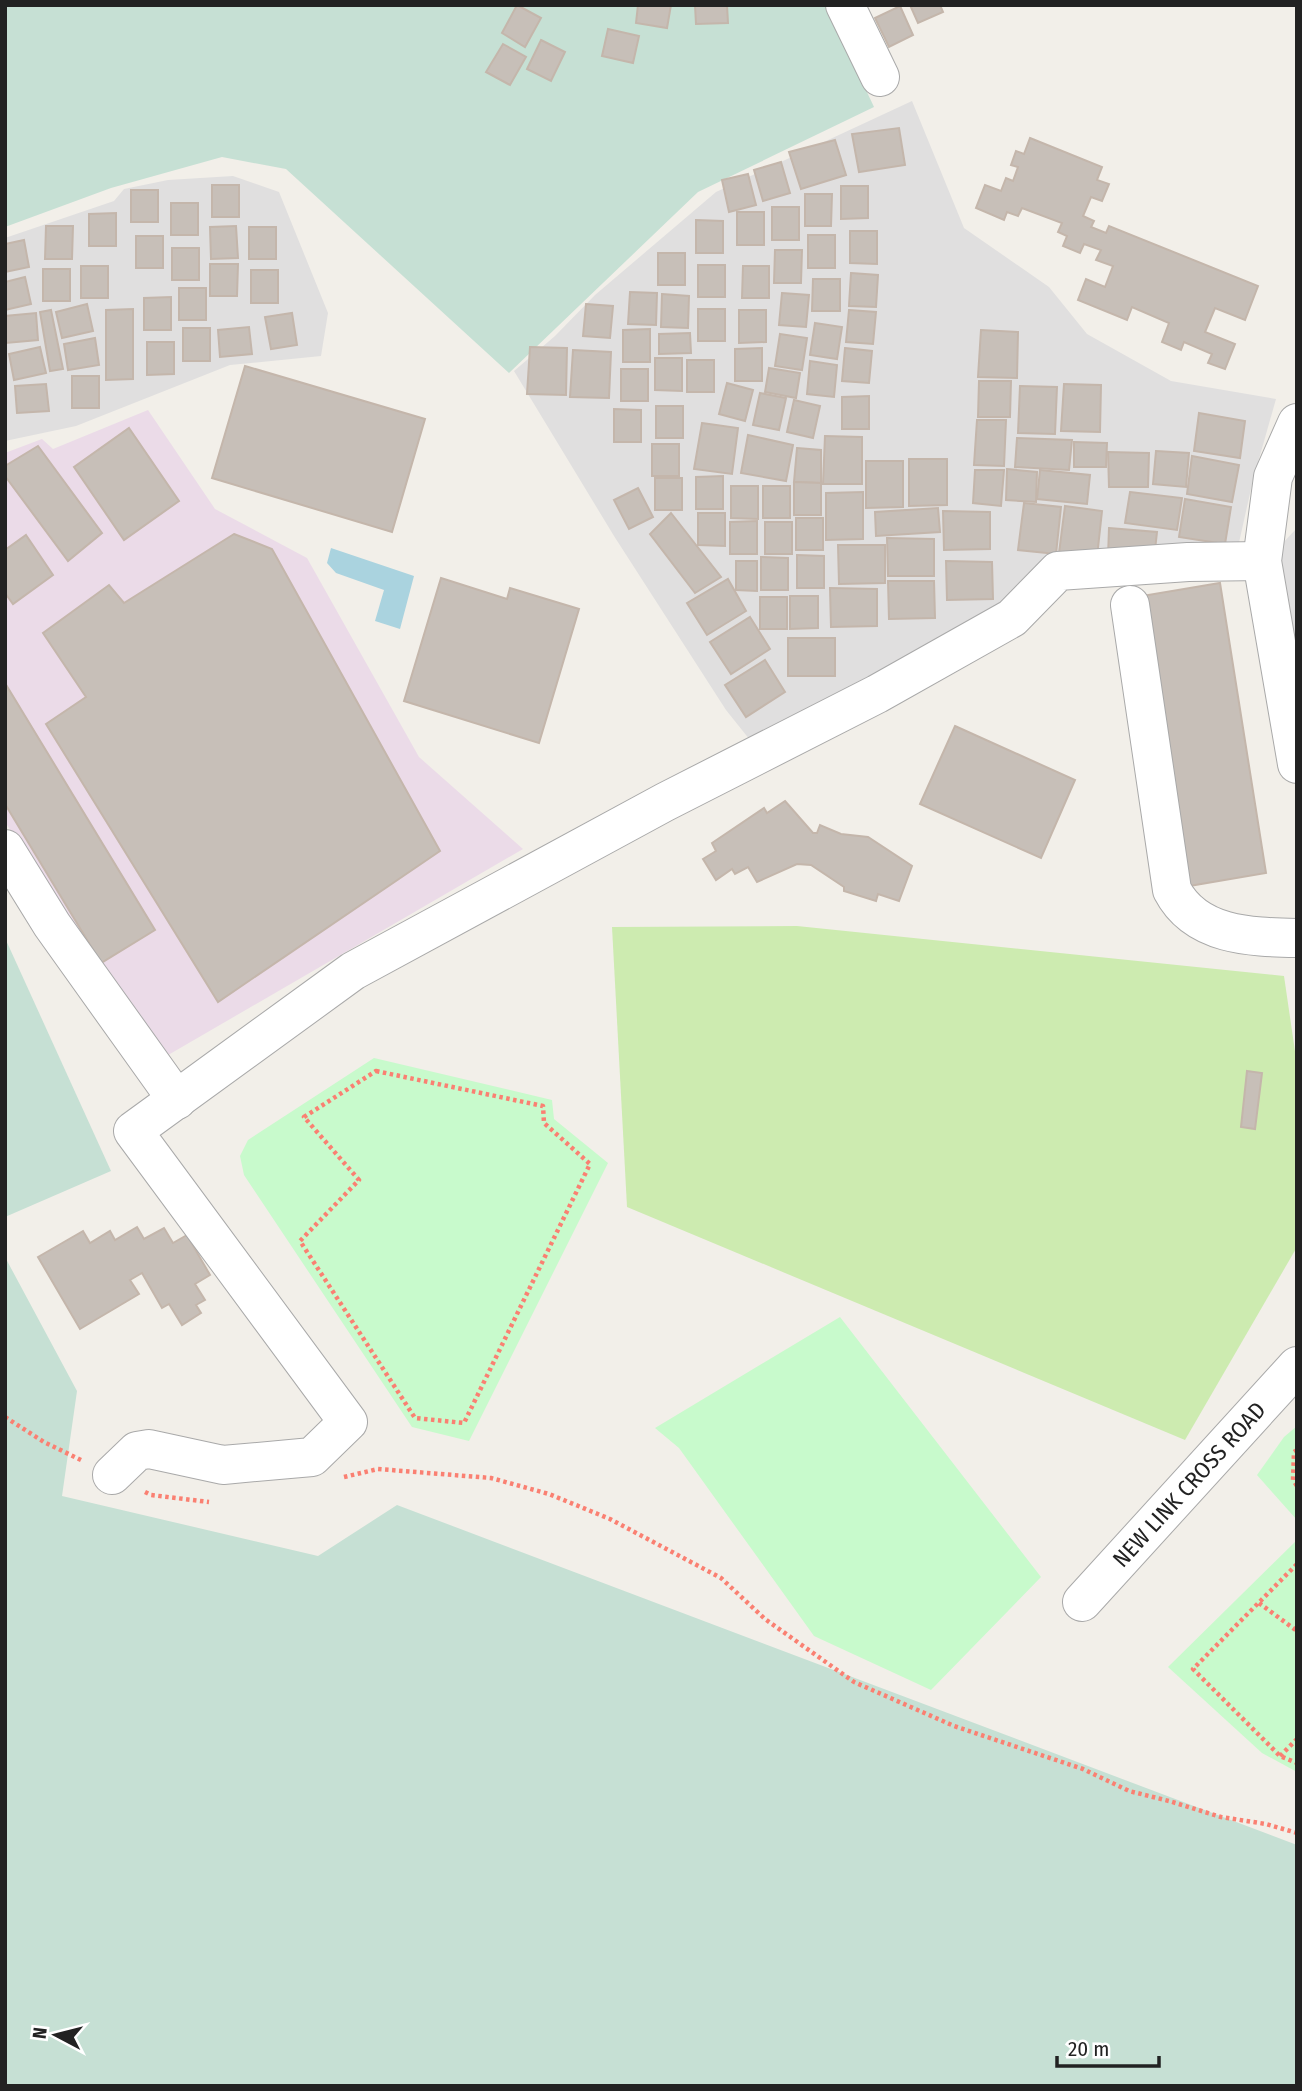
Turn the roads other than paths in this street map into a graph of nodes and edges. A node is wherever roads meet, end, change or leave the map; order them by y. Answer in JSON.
{"nodes":[{"id":1,"x":845,"y":5,"type":"edge"},
{"id":2,"x":880,"y":77,"type":"dead end"},
{"id":3,"x":1297,"y":423,"type":"edge"},
{"id":4,"x":1297,"y":486,"type":"edge"},
{"id":5,"x":1262,"y":561,"type":"junction"},
{"id":6,"x":1130,"y":605,"type":"dead end"},
{"id":7,"x":750,"y":740,"type":"dead end"},
{"id":8,"x":1297,"y":764,"type":"edge"},
{"id":9,"x":666,"y":802,"type":"junction"},
{"id":10,"x":5,"y":849,"type":"edge"},
{"id":11,"x":1297,"y":938,"type":"edge"},
{"id":12,"x":177,"y":1100,"type":"junction"},
{"id":13,"x":1297,"y":1366,"type":"edge"},
{"id":14,"x":112,"y":1475,"type":"road end"},
{"id":15,"x":1082,"y":1602,"type":"dead end"}],
"edges":[{"from":1,"to":2,"type":"street"},
{"from":3,"to":5,"type":"street"},
{"from":4,"to":5,"type":"street"},
{"from":5,"to":8,"type":"street"},
{"from":5,"to":9,"type":"street"},
{"from":6,"to":11,"type":"street"},
{"from":7,"to":9,"type":"street"},
{"from":9,"to":12,"type":"street"},
{"from":10,"to":12,"type":"street"},
{"from":12,"to":14,"type":"street"},
{"from":13,"to":15,"type":"street","name":"NEW LINK CROSS ROAD"}]}
